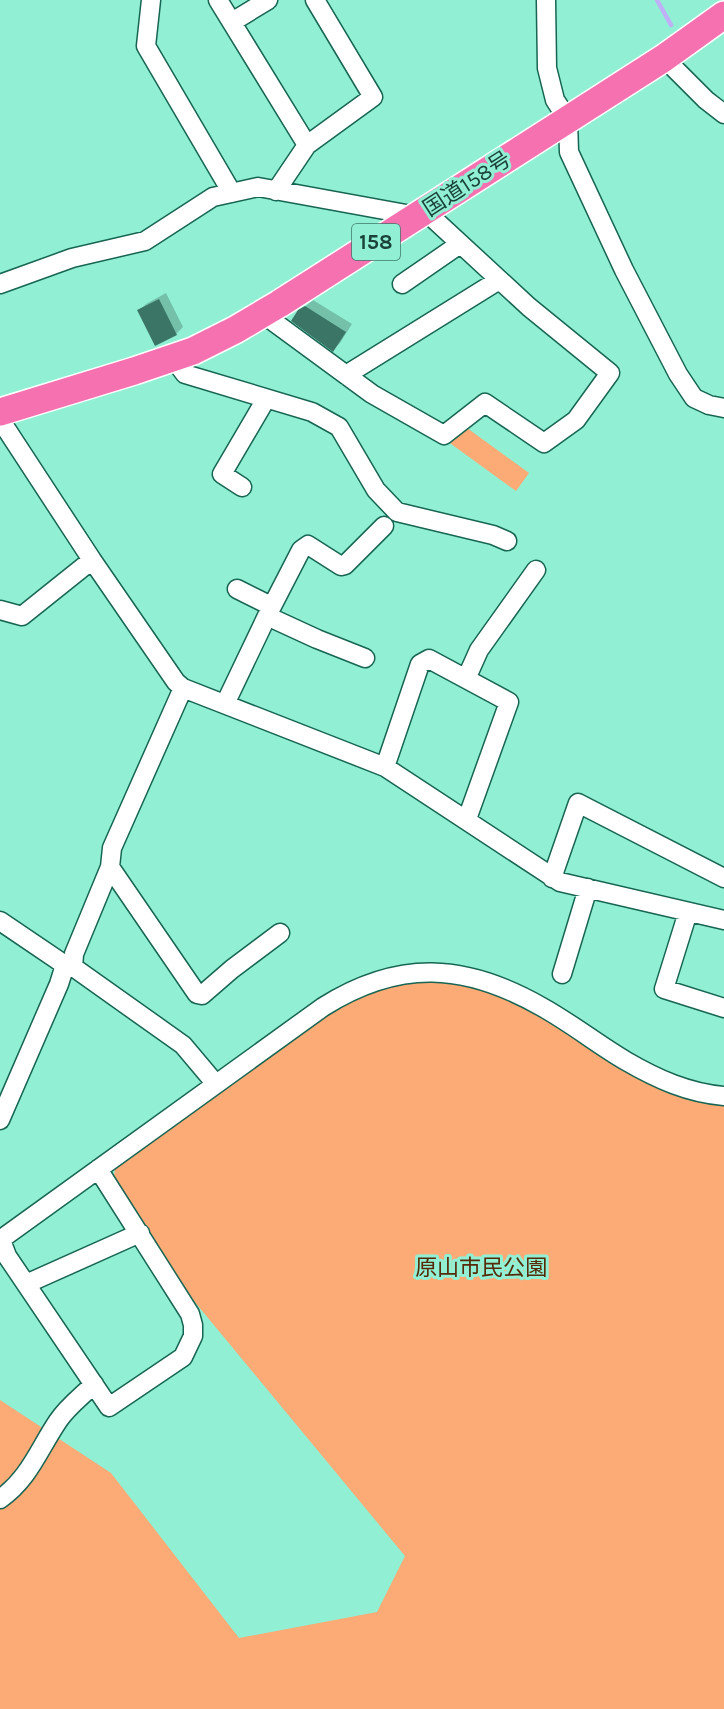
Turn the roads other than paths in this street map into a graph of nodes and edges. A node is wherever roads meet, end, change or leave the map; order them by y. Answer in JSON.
{"nodes":[{"id":1,"x":151,"y":0,"type":"edge"},
{"id":2,"x":218,"y":0,"type":"edge"},
{"id":3,"x":268,"y":0,"type":"edge"},
{"id":4,"x":315,"y":0,"type":"edge"},
{"id":5,"x":546,"y":0,"type":"edge"},
{"id":6,"x":724,"y":15,"type":"edge"},
{"id":7,"x":232,"y":22,"type":"junction"},
{"id":8,"x":664,"y":58,"type":"junction"},
{"id":9,"x":724,"y":114,"type":"edge"},
{"id":10,"x":568,"y":120,"type":"junction"},
{"id":11,"x":307,"y":145,"type":"junction"},
{"id":12,"x":276,"y":190,"type":"junction"},
{"id":13,"x":232,"y":193,"type":"junction"},
{"id":14,"x":421,"y":214,"type":"junction"},
{"id":15,"x":460,"y":244,"type":"junction"},
{"id":16,"x":499,"y":280,"type":"junction"},
{"id":17,"x":0,"y":284,"type":"edge"},
{"id":18,"x":402,"y":284,"type":"dead end"},
{"id":19,"x":263,"y":314,"type":"junction"},
{"id":20,"x":173,"y":358,"type":"junction"},
{"id":21,"x":346,"y":375,"type":"junction"},
{"id":22,"x":266,"y":399,"type":"junction"},
{"id":23,"x":724,"y":408,"type":"edge"},
{"id":24,"x":0,"y":413,"type":"edge"},
{"id":25,"x":242,"y":487,"type":"dead end"},
{"id":26,"x":384,"y":526,"type":"dead end"},
{"id":27,"x":507,"y":541,"type":"dead end"},
{"id":28,"x":92,"y":560,"type":"junction"},
{"id":29,"x":536,"y":570,"type":"dead end"},
{"id":30,"x":237,"y":589,"type":"dead end"},
{"id":31,"x":0,"y":610,"type":"edge"},
{"id":32,"x":270,"y":610,"type":"junction"},
{"id":33,"x":365,"y":658,"type":"dead end"},
{"id":34,"x":466,"y":679,"type":"junction"},
{"id":35,"x":183,"y":688,"type":"junction"},
{"id":36,"x":225,"y":704,"type":"junction"},
{"id":37,"x":386,"y":766,"type":"junction"},
{"id":38,"x":467,"y":819,"type":"junction"},
{"id":39,"x":110,"y":867,"type":"junction"},
{"id":40,"x":552,"y":878,"type":"junction"},
{"id":41,"x":724,"y":878,"type":"edge"},
{"id":42,"x":588,"y":888,"type":"junction"},
{"id":43,"x":688,"y":912,"type":"junction"},
{"id":44,"x":724,"y":920,"type":"edge"},
{"id":45,"x":0,"y":921,"type":"edge"},
{"id":46,"x":280,"y":933,"type":"dead end"},
{"id":47,"x":69,"y":967,"type":"junction"},
{"id":48,"x":562,"y":974,"type":"dead end"},
{"id":49,"x":724,"y":1008,"type":"edge"},
{"id":50,"x":215,"y":1083,"type":"junction"},
{"id":51,"x":724,"y":1096,"type":"edge"},
{"id":52,"x":0,"y":1120,"type":"edge"},
{"id":53,"x":98,"y":1169,"type":"junction"},
{"id":54,"x":140,"y":1233,"type":"junction"},
{"id":55,"x":2,"y":1234,"type":"edge"},
{"id":56,"x":26,"y":1284,"type":"junction"},
{"id":57,"x":94,"y":1384,"type":"junction"},
{"id":58,"x":0,"y":1499,"type":"edge"}],
"edges":[{"from":1,"to":13,"type":"street"},
{"from":2,"to":7,"type":"street"},
{"from":3,"to":7,"type":"street"},
{"from":4,"to":11,"type":"street"},
{"from":5,"to":10,"type":"street"},
{"from":6,"to":8,"type":"highway","name":"国道158号","number":"158"},
{"from":7,"to":11,"type":"street"},
{"from":8,"to":9,"type":"street"},
{"from":8,"to":10,"type":"highway","name":"国道158号","number":"158"},
{"from":10,"to":14,"type":"highway","name":"国道158号","number":"158"},
{"from":10,"to":23,"type":"street"},
{"from":11,"to":12,"type":"street"},
{"from":12,"to":13,"type":"street"},
{"from":12,"to":14,"type":"street"},
{"from":13,"to":17,"type":"street"},
{"from":14,"to":15,"type":"street"},
{"from":14,"to":19,"type":"highway","name":"国道158号","number":"158"},
{"from":15,"to":16,"type":"street"},
{"from":15,"to":18,"type":"street"},
{"from":16,"to":21,"type":"street"},
{"from":16,"to":21,"type":"street"},
{"from":19,"to":20,"type":"highway","name":"国道158号","number":"158"},
{"from":19,"to":21,"type":"street"},
{"from":20,"to":22,"type":"street"},
{"from":20,"to":24,"type":"highway","name":"国道158号","number":"158"},
{"from":22,"to":25,"type":"street"},
{"from":22,"to":27,"type":"street"},
{"from":24,"to":28,"type":"street"},
{"from":26,"to":32,"type":"street"},
{"from":28,"to":31,"type":"street"},
{"from":28,"to":35,"type":"street"},
{"from":29,"to":34,"type":"street"},
{"from":30,"to":32,"type":"street"},
{"from":32,"to":33,"type":"street"},
{"from":32,"to":36,"type":"street"},
{"from":34,"to":37,"type":"street"},
{"from":34,"to":38,"type":"street"},
{"from":35,"to":36,"type":"street"},
{"from":35,"to":39,"type":"street"},
{"from":36,"to":37,"type":"street"},
{"from":37,"to":38,"type":"street"},
{"from":38,"to":40,"type":"street"},
{"from":39,"to":46,"type":"street"},
{"from":39,"to":47,"type":"street"},
{"from":40,"to":41,"type":"street"},
{"from":40,"to":42,"type":"street"},
{"from":42,"to":43,"type":"street"},
{"from":42,"to":48,"type":"street"},
{"from":43,"to":44,"type":"street"},
{"from":43,"to":49,"type":"street"},
{"from":45,"to":47,"type":"street"},
{"from":47,"to":50,"type":"street"},
{"from":47,"to":52,"type":"street"},
{"from":50,"to":51,"type":"street"},
{"from":50,"to":53,"type":"street"},
{"from":53,"to":54,"type":"street"},
{"from":53,"to":55,"type":"street"},
{"from":54,"to":56,"type":"street"},
{"from":54,"to":57,"type":"street"},
{"from":55,"to":56,"type":"street"},
{"from":56,"to":57,"type":"street"},
{"from":57,"to":58,"type":"street"}]}
